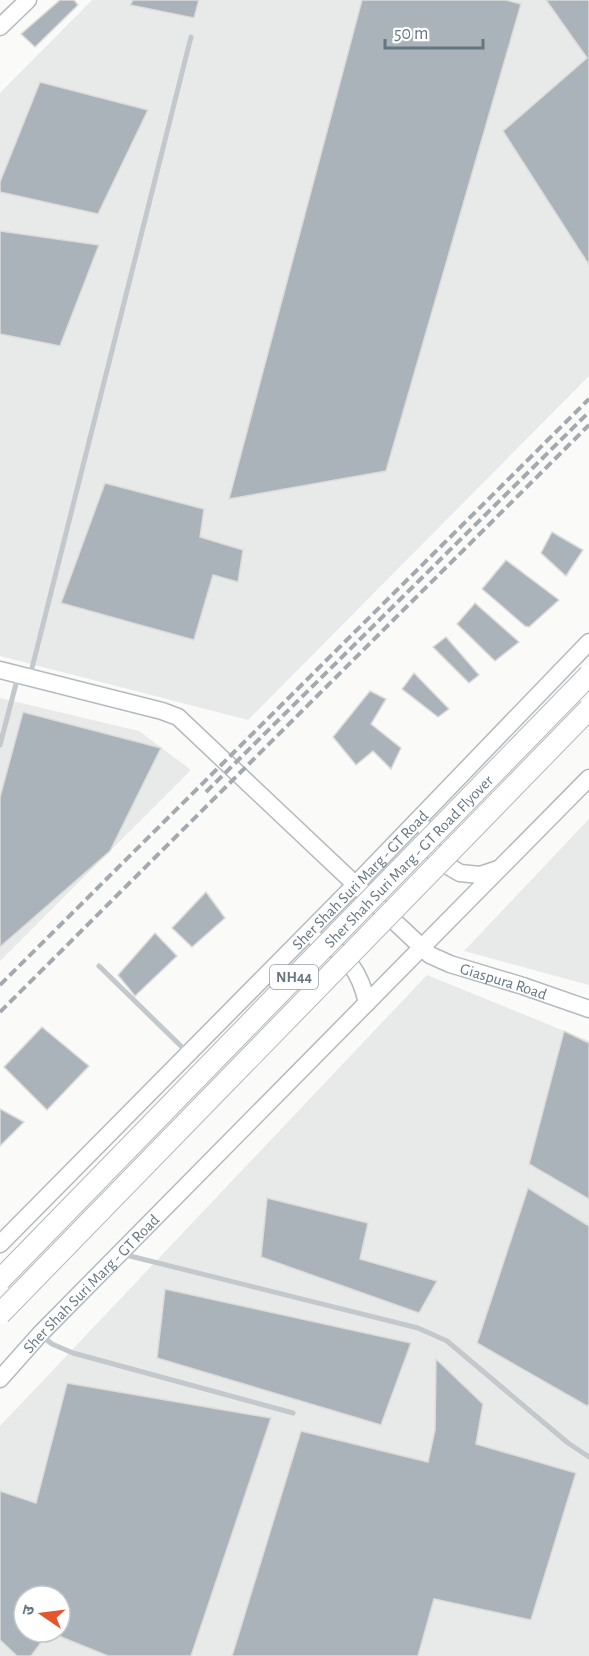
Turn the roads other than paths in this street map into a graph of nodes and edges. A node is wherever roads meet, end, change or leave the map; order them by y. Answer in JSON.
{"nodes":[{"id":1,"x":27,"y":0,"type":"edge"},
{"id":2,"x":0,"y":27,"type":"edge"},
{"id":3,"x":190,"y":37,"type":"dead end"},
{"id":4,"x":589,"y":642,"type":"edge"},
{"id":5,"x":0,"y":670,"type":"edge"},
{"id":6,"x":589,"y":675,"type":"edge"},
{"id":7,"x":24,"y":676,"type":"junction"},
{"id":8,"x":589,"y":709,"type":"edge"},
{"id":9,"x":0,"y":745,"type":"edge"},
{"id":10,"x":589,"y":778,"type":"edge"},
{"id":11,"x":429,"y":809,"type":"junction"},
{"id":12,"x":499,"y":869,"type":"junction"},
{"id":13,"x":356,"y":884,"type":"junction"},
{"id":14,"x":304,"y":937,"type":"junction"},
{"id":15,"x":422,"y":948,"type":"junction"},
{"id":16,"x":99,"y":966,"type":"dead end"},
{"id":17,"x":367,"y":1003,"type":"junction"},
{"id":18,"x":589,"y":1009,"type":"edge"},
{"id":19,"x":189,"y":1053,"type":"junction"},
{"id":20,"x":0,"y":1244,"type":"edge"},
{"id":21,"x":120,"y":1253,"type":"junction"},
{"id":22,"x":0,"y":1280,"type":"edge"},
{"id":23,"x":0,"y":1314,"type":"edge"},
{"id":24,"x":40,"y":1334,"type":"junction"},
{"id":25,"x":0,"y":1379,"type":"edge"},
{"id":26,"x":292,"y":1413,"type":"dead end"},
{"id":27,"x":589,"y":1457,"type":"edge"}],
"edges":[{"from":1,"to":2,"type":"street"},
{"from":3,"to":7,"type":"lane"},
{"from":4,"to":11,"type":"street","name":"Sher Shah Suri Marg - GT Road"},
{"from":5,"to":7,"type":"street","name":"Giaspura Road"},
{"from":6,"to":22,"type":"highway","name":"Sher Shah Suri Marg - GT Road Flyover","number":"NH44","bridge":true},
{"from":7,"to":9,"type":"lane"},
{"from":7,"to":13,"type":"street","name":"Giaspura Road"},
{"from":8,"to":23,"type":"highway","name":"Sher Shah Suri Marg - GT Road Flyover","number":"NH44","bridge":true},
{"from":10,"to":12,"type":"street","name":"Sher Shah Suri Marg - GT Road"},
{"from":11,"to":12,"type":"street"},
{"from":11,"to":13,"type":"street","name":"Sher Shah Suri Marg - GT Road"},
{"from":12,"to":15,"type":"street","name":"Sher Shah Suri Marg - GT Road"},
{"from":13,"to":14,"type":"street","name":"Sher Shah Suri Marg - GT Road"},
{"from":13,"to":15,"type":"street","name":"Giaspura Road"},
{"from":14,"to":17,"type":"street"},
{"from":14,"to":19,"type":"street","name":"Sher Shah Suri Marg - GT Road"},
{"from":15,"to":17,"type":"street","name":"Sher Shah Suri Marg - GT Road"},
{"from":15,"to":18,"type":"street","name":"Giaspura Road"},
{"from":16,"to":19,"type":"lane"},
{"from":17,"to":21,"type":"street","name":"Sher Shah Suri Marg - GT Road"},
{"from":19,"to":20,"type":"street","name":"Sher Shah Suri Marg - GT Road"},
{"from":21,"to":24,"type":"street","name":"Sher Shah Suri Marg - GT Road"},
{"from":21,"to":27,"type":"lane"},
{"from":24,"to":25,"type":"street","name":"Sher Shah Suri Marg - GT Road"},
{"from":24,"to":26,"type":"lane"}]}
